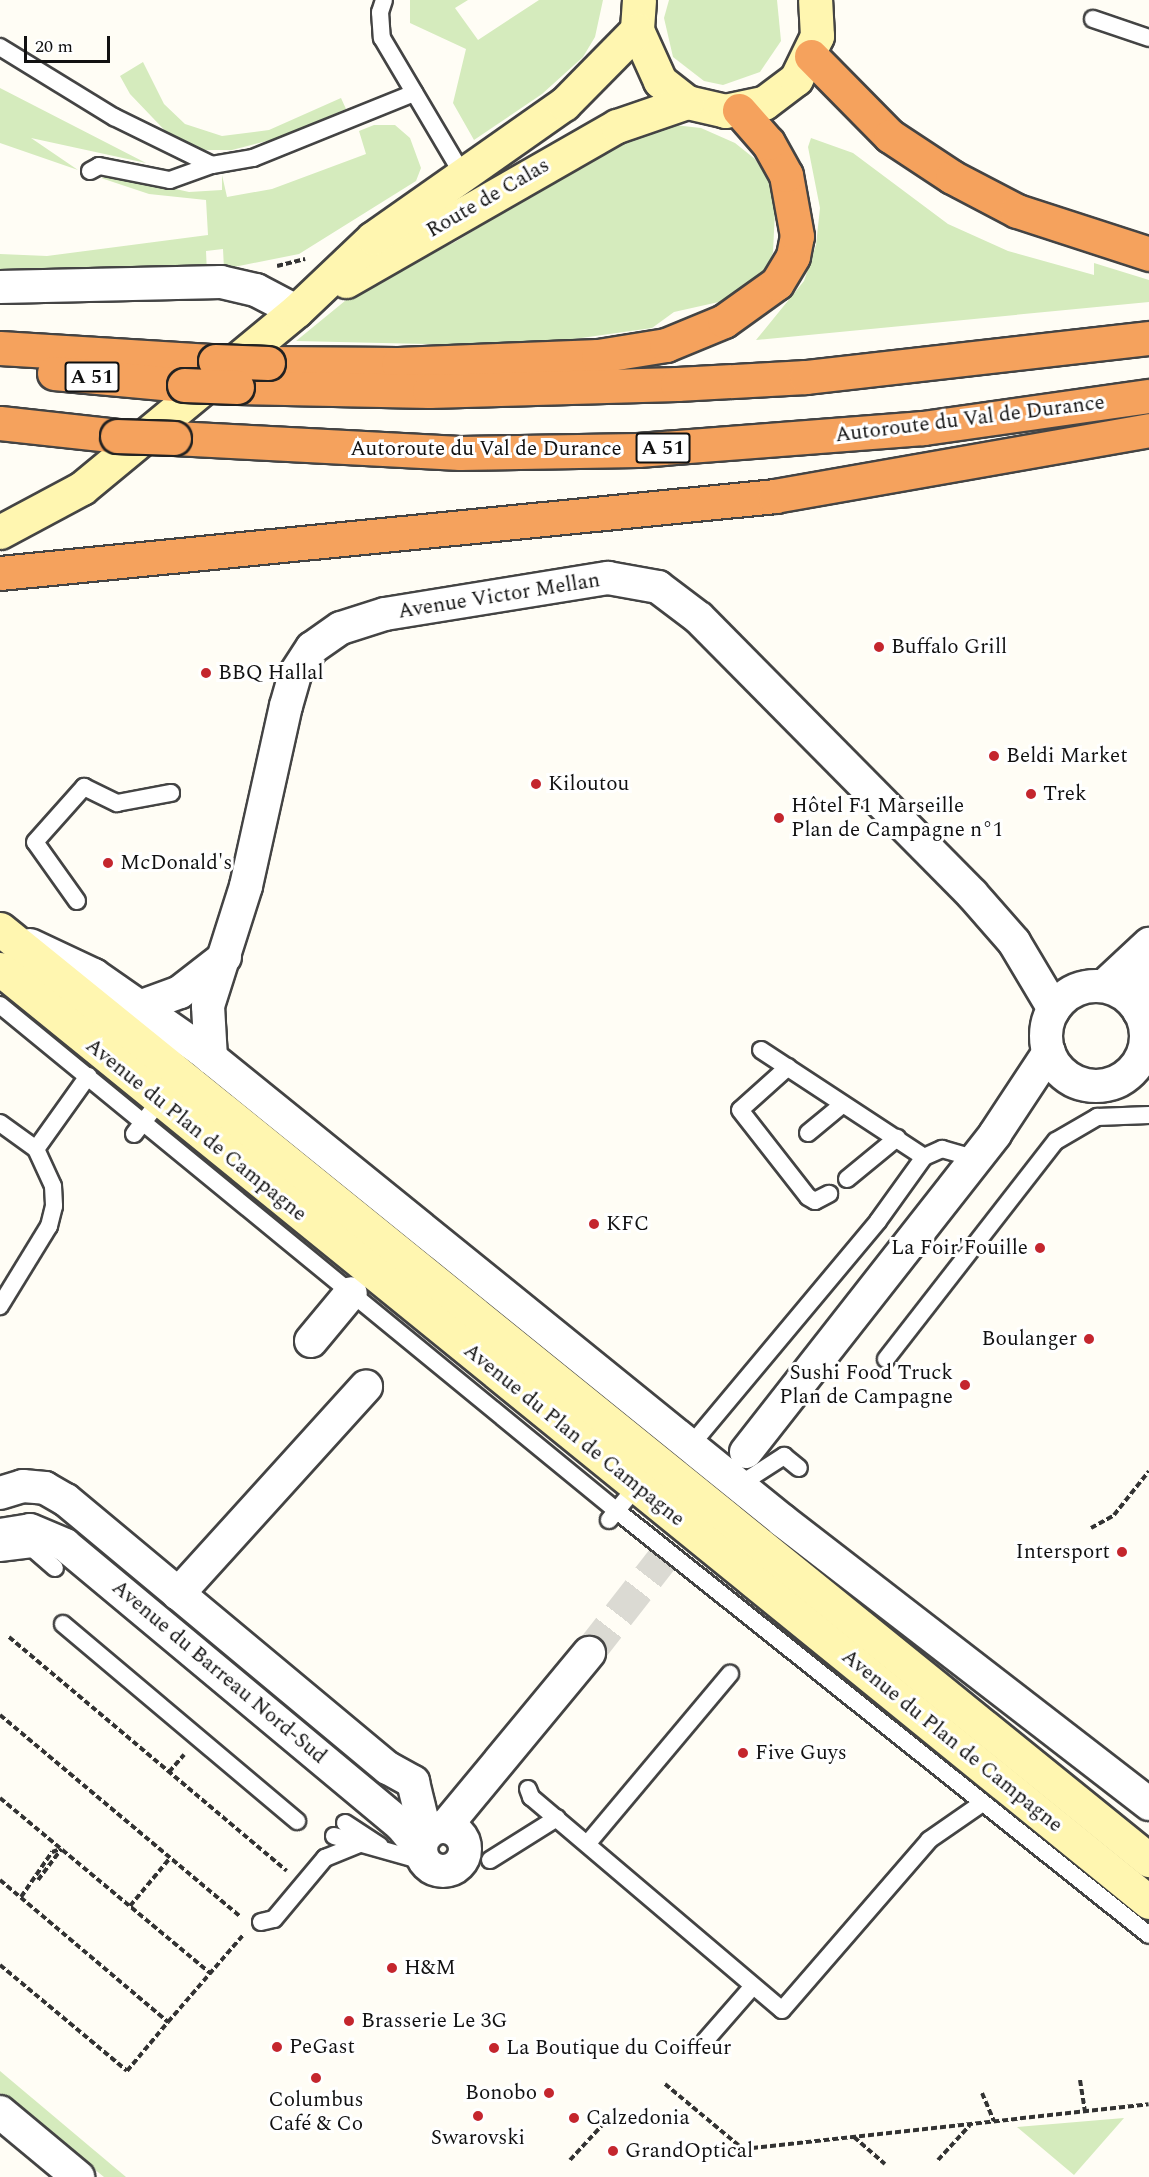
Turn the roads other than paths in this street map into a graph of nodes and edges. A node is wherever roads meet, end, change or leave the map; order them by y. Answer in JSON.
{"nodes":[{"id":1,"x":384,"y":0,"type":"edge"},
{"id":2,"x":815,"y":0,"type":"edge"},
{"id":3,"x":638,"y":15,"type":"edge"},
{"id":4,"x":1092,"y":20,"type":"dead end"},
{"id":5,"x":1149,"y":38,"type":"edge"},
{"id":6,"x":0,"y":47,"type":"edge"},
{"id":7,"x":811,"y":56,"type":"junction"},
{"id":8,"x":414,"y":93,"type":"junction"},
{"id":9,"x":687,"y":102,"type":"junction"},
{"id":10,"x":739,"y":110,"type":"junction"},
{"id":11,"x":212,"y":165,"type":"junction"},
{"id":12,"x":90,"y":171,"type":"dead end"},
{"id":13,"x":463,"y":175,"type":"junction"},
{"id":14,"x":1149,"y":254,"type":"edge"},
{"id":15,"x":0,"y":287,"type":"edge"},
{"id":16,"x":296,"y":311,"type":"junction"},
{"id":17,"x":1149,"y":338,"type":"edge"},
{"id":18,"x":0,"y":348,"type":"edge"},
{"id":19,"x":0,"y":367,"type":"edge"},
{"id":20,"x":1149,"y":396,"type":"edge"},
{"id":21,"x":0,"y":423,"type":"edge"},
{"id":22,"x":1149,"y":430,"type":"edge"},
{"id":23,"x":0,"y":532,"type":"edge"},
{"id":24,"x":0,"y":573,"type":"edge"},
{"id":25,"x":171,"y":793,"type":"dead end"},
{"id":26,"x":77,"y":901,"type":"dead end"},
{"id":27,"x":1,"y":930,"type":"edge"},
{"id":28,"x":1149,"y":944,"type":"edge"},
{"id":29,"x":225,"y":957,"type":"junction"},
{"id":30,"x":0,"y":969,"type":"edge"},
{"id":31,"x":1149,"y":975,"type":"edge"},
{"id":32,"x":1078,"y":995,"type":"junction"},
{"id":33,"x":0,"y":1005,"type":"edge"},
{"id":34,"x":142,"y":1006,"type":"junction"},
{"id":35,"x":1145,"y":1030,"type":"edge"},
{"id":36,"x":761,"y":1050,"type":"dead end"},
{"id":37,"x":1049,"y":1052,"type":"junction"},
{"id":38,"x":205,"y":1054,"type":"junction"},
{"id":39,"x":788,"y":1067,"type":"junction"},
{"id":40,"x":88,"y":1076,"type":"junction"},
{"id":41,"x":1138,"y":1076,"type":"edge"},
{"id":42,"x":1085,"y":1085,"type":"junction"},
{"id":43,"x":843,"y":1104,"type":"junction"},
{"id":44,"x":154,"y":1108,"type":"junction"},
{"id":45,"x":1149,"y":1115,"type":"edge"},
{"id":46,"x":0,"y":1122,"type":"edge"},
{"id":47,"x":808,"y":1133,"type":"dead end"},
{"id":48,"x":995,"y":1134,"type":"junction"},
{"id":49,"x":897,"y":1138,"type":"junction"},
{"id":50,"x":790,"y":1148,"type":"dead end"},
{"id":51,"x":36,"y":1149,"type":"junction"},
{"id":52,"x":924,"y":1157,"type":"junction"},
{"id":53,"x":777,"y":1159,"type":"junction"},
{"id":54,"x":976,"y":1159,"type":"junction"},
{"id":55,"x":848,"y":1179,"type":"dead end"},
{"id":56,"x":829,"y":1194,"type":"dead end"},
{"id":57,"x":351,"y":1293,"type":"junction"},
{"id":58,"x":0,"y":1306,"type":"edge"},
{"id":59,"x":311,"y":1341,"type":"dead end"},
{"id":60,"x":886,"y":1359,"type":"dead end"},
{"id":61,"x":366,"y":1387,"type":"dead end"},
{"id":62,"x":685,"y":1440,"type":"junction"},
{"id":63,"x":746,"y":1452,"type":"dead end"},
{"id":64,"x":799,"y":1468,"type":"dead end"},
{"id":65,"x":647,"y":1474,"type":"junction"},
{"id":66,"x":739,"y":1485,"type":"junction"},
{"id":67,"x":0,"y":1493,"type":"edge"},
{"id":68,"x":613,"y":1516,"type":"junction"},
{"id":69,"x":0,"y":1535,"type":"edge"},
{"id":70,"x":0,"y":1554,"type":"edge"},
{"id":71,"x":55,"y":1568,"type":"dead end"},
{"id":72,"x":178,"y":1594,"type":"junction"},
{"id":73,"x":63,"y":1624,"type":"dead end"},
{"id":74,"x":589,"y":1653,"type":"tunnel mouth"},
{"id":75,"x":730,"y":1674,"type":"dead end"},
{"id":76,"x":412,"y":1782,"type":"junction"},
{"id":77,"x":528,"y":1789,"type":"dead end"},
{"id":78,"x":467,"y":1802,"type":"junction"},
{"id":79,"x":981,"y":1804,"type":"junction"},
{"id":80,"x":1149,"y":1804,"type":"edge"},
{"id":81,"x":557,"y":1818,"type":"junction"},
{"id":82,"x":297,"y":1821,"type":"dead end"},
{"id":83,"x":345,"y":1823,"type":"dead end"},
{"id":84,"x":334,"y":1836,"type":"dead end"},
{"id":85,"x":436,"y":1842,"type":"junction"},
{"id":86,"x":588,"y":1843,"type":"junction"},
{"id":87,"x":357,"y":1845,"type":"junction"},
{"id":88,"x":387,"y":1851,"type":"junction"},
{"id":89,"x":490,"y":1860,"type":"dead end"},
{"id":90,"x":1149,"y":1860,"type":"edge"},
{"id":91,"x":1149,"y":1902,"type":"edge"},
{"id":92,"x":261,"y":1922,"type":"dead end"},
{"id":93,"x":1149,"y":1935,"type":"edge"},
{"id":94,"x":753,"y":1986,"type":"junction"},
{"id":95,"x":705,"y":2041,"type":"dead end"},
{"id":96,"x":0,"y":2112,"type":"edge"},
{"id":97,"x":0,"y":2129,"type":"edge"},
{"id":98,"x":58,"y":2177,"type":"edge"},
{"id":99,"x":78,"y":2177,"type":"edge"}],
"edges":[{"from":1,"to":8,"type":"lane"},
{"from":2,"to":7,"type":"main road"},
{"from":3,"to":9,"type":"main road"},
{"from":3,"to":13,"type":"main road","name":"Route de Calas"},
{"from":4,"to":5,"type":"lane"},
{"from":6,"to":11,"type":"lane"},
{"from":7,"to":10,"type":"main road"},
{"from":7,"to":14,"type":"highway"},
{"from":8,"to":11,"type":"lane"},
{"from":8,"to":13,"type":"lane"},
{"from":9,"to":10,"type":"main road"},
{"from":9,"to":16,"type":"main road","name":"Route de Calas"},
{"from":10,"to":18,"type":"highway","bridge":true},
{"from":11,"to":12,"type":"lane"},
{"from":13,"to":16,"type":"main road","name":"Route de Calas"},
{"from":15,"to":16,"type":"street"},
{"from":16,"to":23,"type":"main road","name":"Route de Calas"},
{"from":17,"to":19,"type":"highway","number":"A 51","bridge":true},
{"from":20,"to":21,"type":"highway","name":"Autoroute du Val de Durance","number":"A 51","bridge":true},
{"from":22,"to":24,"type":"highway"},
{"from":25,"to":26,"type":"lane"},
{"from":27,"to":34,"type":"street"},
{"from":27,"to":44,"type":"main road","name":"Avenue du Plan de Campagne"},
{"from":28,"to":32,"type":"street"},
{"from":29,"to":32,"type":"street","name":"Avenue Victor Mellan"},
{"from":29,"to":34,"type":"street"},
{"from":29,"to":38,"type":"street","name":"Avenue Victor Mellan"},
{"from":30,"to":44,"type":"main road","name":"Avenue du Plan de Campagne"},
{"from":31,"to":35,"type":"street"},
{"from":32,"to":35,"type":"street"},
{"from":32,"to":37,"type":"street"},
{"from":33,"to":40,"type":"lane"},
{"from":34,"to":38,"type":"street"},
{"from":35,"to":41,"type":"street"},
{"from":36,"to":39,"type":"lane"},
{"from":37,"to":42,"type":"street"},
{"from":37,"to":48,"type":"street"},
{"from":38,"to":44,"type":"lane"},
{"from":38,"to":62,"type":"street"},
{"from":39,"to":43,"type":"lane"},
{"from":39,"to":53,"type":"lane"},
{"from":40,"to":44,"type":"lane"},
{"from":40,"to":51,"type":"lane"},
{"from":41,"to":42,"type":"street"},
{"from":42,"to":48,"type":"street"},
{"from":43,"to":47,"type":"lane"},
{"from":43,"to":49,"type":"lane"},
{"from":44,"to":57,"type":"lane"},
{"from":44,"to":65,"type":"main road","name":"Avenue du Plan de Campagne"},
{"from":45,"to":60,"type":"lane"},
{"from":46,"to":51,"type":"lane"},
{"from":48,"to":54,"type":"street"},
{"from":49,"to":52,"type":"lane"},
{"from":49,"to":55,"type":"lane"},
{"from":50,"to":53,"type":"lane"},
{"from":51,"to":58,"type":"lane"},
{"from":52,"to":54,"type":"lane"},
{"from":52,"to":62,"type":"lane"},
{"from":53,"to":56,"type":"lane"},
{"from":54,"to":63,"type":"street"},
{"from":57,"to":59,"type":"street"},
{"from":57,"to":68,"type":"lane"},
{"from":61,"to":72,"type":"street"},
{"from":62,"to":65,"type":"lane"},
{"from":62,"to":66,"type":"street"},
{"from":64,"to":66,"type":"lane"},
{"from":65,"to":68,"type":"lane"},
{"from":65,"to":90,"type":"main road","name":"Avenue du Plan de Campagne"},
{"from":65,"to":91,"type":"main road","name":"Avenue du Plan de Campagne"},
{"from":66,"to":80,"type":"street"},
{"from":67,"to":72,"type":"street","name":"Avenue du Barreau Nord-Sud"},
{"from":68,"to":79,"type":"lane"},
{"from":69,"to":85,"type":"street","name":"Avenue du Barreau Nord-Sud"},
{"from":70,"to":71,"type":"lane"},
{"from":72,"to":76,"type":"street","name":"Avenue du Barreau Nord-Sud"},
{"from":73,"to":82,"type":"lane"},
{"from":74,"to":78,"type":"street"},
{"from":75,"to":86,"type":"lane"},
{"from":76,"to":78,"type":"street","name":"Avenue du Barreau Nord-Sud"},
{"from":76,"to":85,"type":"street"},
{"from":77,"to":81,"type":"lane"},
{"from":78,"to":85,"type":"street"},
{"from":79,"to":93,"type":"lane"},
{"from":79,"to":94,"type":"lane"},
{"from":81,"to":86,"type":"lane"},
{"from":81,"to":89,"type":"lane"},
{"from":83,"to":88,"type":"lane"},
{"from":84,"to":87,"type":"lane"},
{"from":85,"to":88,"type":"lane"},
{"from":86,"to":94,"type":"lane"},
{"from":87,"to":88,"type":"lane"},
{"from":87,"to":92,"type":"lane"},
{"from":94,"to":95,"type":"lane"},
{"from":96,"to":99,"type":"street"},
{"from":97,"to":98,"type":"street"}]}
